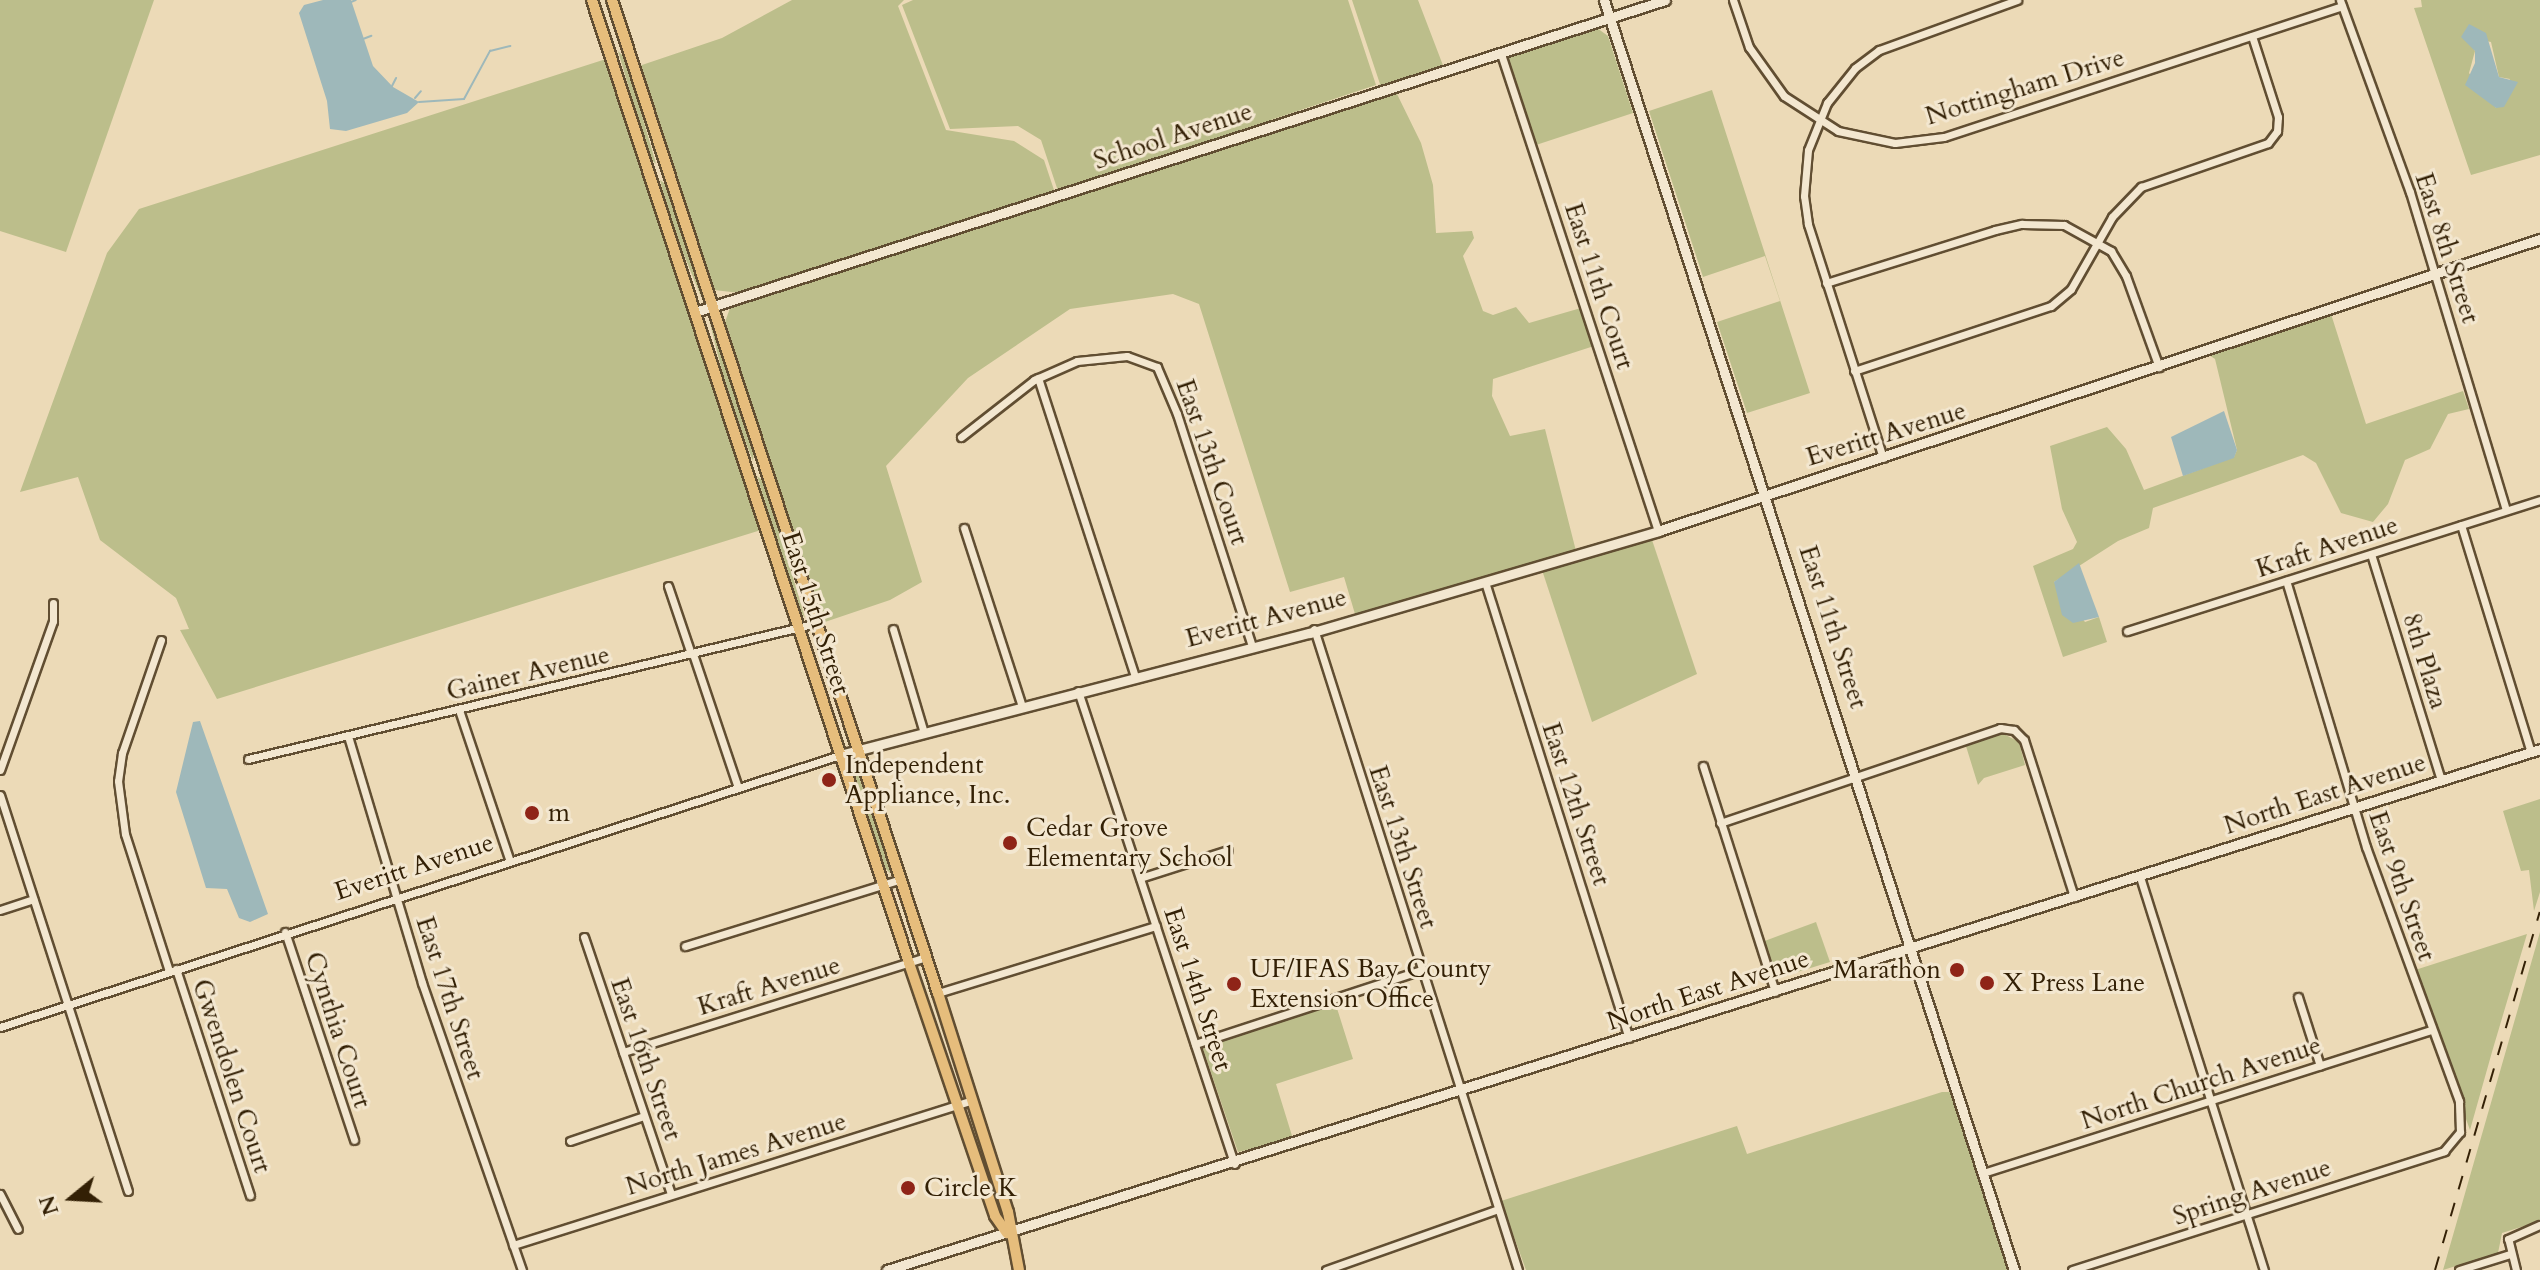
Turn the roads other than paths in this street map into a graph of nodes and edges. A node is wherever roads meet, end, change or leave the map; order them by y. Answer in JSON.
{"nodes":[{"id":1,"x":592,"y":0,"type":"edge"},
{"id":2,"x":612,"y":0,"type":"edge"},
{"id":3,"x":1604,"y":0,"type":"edge"},
{"id":4,"x":1665,"y":0,"type":"edge"},
{"id":5,"x":1733,"y":0,"type":"edge"},
{"id":6,"x":2017,"y":0,"type":"edge"},
{"id":7,"x":2341,"y":3,"type":"edge"},
{"id":8,"x":1610,"y":18,"type":"junction"},
{"id":9,"x":2252,"y":36,"type":"junction"},
{"id":10,"x":1501,"y":54,"type":"junction"},
{"id":11,"x":1818,"y":121,"type":"junction"},
{"id":12,"x":2540,"y":239,"type":"edge"},
{"id":13,"x":2099,"y":241,"type":"junction"},
{"id":14,"x":2436,"y":275,"type":"junction"},
{"id":15,"x":1826,"y":283,"type":"junction"},
{"id":16,"x":712,"y":307,"type":"junction"},
{"id":17,"x":695,"y":312,"type":"junction"},
{"id":18,"x":2159,"y":367,"type":"junction"},
{"id":19,"x":1854,"y":371,"type":"junction"},
{"id":20,"x":1038,"y":378,"type":"junction"},
{"id":21,"x":961,"y":437,"type":"dead end"},
{"id":22,"x":1883,"y":458,"type":"junction"},
{"id":23,"x":1768,"y":495,"type":"junction"},
{"id":24,"x":2540,"y":500,"type":"edge"},
{"id":25,"x":2506,"y":510,"type":"junction"},
{"id":26,"x":2461,"y":525,"type":"junction"},
{"id":27,"x":964,"y":528,"type":"dead end"},
{"id":28,"x":1658,"y":531,"type":"junction"},
{"id":29,"x":2371,"y":554,"type":"junction"},
{"id":30,"x":2286,"y":581,"type":"junction"},
{"id":31,"x":1485,"y":582,"type":"junction"},
{"id":32,"x":668,"y":586,"type":"dead end"},
{"id":33,"x":53,"y":603,"type":"dead end"},
{"id":34,"x":817,"y":623,"type":"junction"},
{"id":35,"x":799,"y":629,"type":"junction"},
{"id":36,"x":893,"y":629,"type":"dead end"},
{"id":37,"x":1310,"y":630,"type":"junction"},
{"id":38,"x":2127,"y":631,"type":"dead end"},
{"id":39,"x":161,"y":640,"type":"dead end"},
{"id":40,"x":1252,"y":646,"type":"junction"},
{"id":41,"x":692,"y":654,"type":"junction"},
{"id":42,"x":1135,"y":676,"type":"junction"},
{"id":43,"x":1078,"y":691,"type":"junction"},
{"id":44,"x":1022,"y":706,"type":"junction"},
{"id":45,"x":459,"y":710,"type":"junction"},
{"id":46,"x":924,"y":733,"type":"junction"},
{"id":47,"x":348,"y":736,"type":"junction"},
{"id":48,"x":858,"y":750,"type":"junction"},
{"id":49,"x":2536,"y":750,"type":"edge"},
{"id":50,"x":840,"y":755,"type":"junction"},
{"id":51,"x":248,"y":759,"type":"dead end"},
{"id":52,"x":1703,"y":766,"type":"dead end"},
{"id":53,"x":0,"y":770,"type":"edge"},
{"id":54,"x":1857,"y":776,"type":"junction"},
{"id":55,"x":2441,"y":780,"type":"junction"},
{"id":56,"x":738,"y":788,"type":"junction"},
{"id":57,"x":0,"y":795,"type":"edge"},
{"id":58,"x":2355,"y":808,"type":"junction"},
{"id":59,"x":1720,"y":823,"type":"junction"},
{"id":60,"x":1228,"y":850,"type":"dead end"},
{"id":61,"x":509,"y":859,"type":"junction"},
{"id":62,"x":2140,"y":877,"type":"junction"},
{"id":63,"x":1140,"y":878,"type":"junction"},
{"id":64,"x":901,"y":879,"type":"junction"},
{"id":65,"x":883,"y":885,"type":"junction"},
{"id":66,"x":397,"y":895,"type":"junction"},
{"id":67,"x":2074,"y":897,"type":"junction"},
{"id":68,"x":33,"y":899,"type":"junction"},
{"id":69,"x":0,"y":910,"type":"edge"},
{"id":70,"x":1156,"y":926,"type":"junction"},
{"id":71,"x":285,"y":932,"type":"junction"},
{"id":72,"x":584,"y":937,"type":"dead end"},
{"id":73,"x":685,"y":946,"type":"dead end"},
{"id":74,"x":1910,"y":949,"type":"junction"},
{"id":75,"x":926,"y":957,"type":"junction"},
{"id":76,"x":909,"y":963,"type":"junction"},
{"id":77,"x":172,"y":970,"type":"junction"},
{"id":78,"x":1422,"y":970,"type":"junction"},
{"id":79,"x":916,"y":983,"type":"junction"},
{"id":80,"x":1775,"y":992,"type":"junction"},
{"id":81,"x":938,"y":993,"type":"junction"},
{"id":82,"x":2298,"y":997,"type":"dead end"},
{"id":83,"x":67,"y":1004,"type":"junction"},
{"id":84,"x":926,"y":1012,"type":"junction"},
{"id":85,"x":0,"y":1027,"type":"edge"},
{"id":86,"x":2430,"y":1030,"type":"junction"},
{"id":87,"x":1629,"y":1038,"type":"junction"},
{"id":88,"x":1195,"y":1044,"type":"junction"},
{"id":89,"x":623,"y":1052,"type":"junction"},
{"id":90,"x":2320,"y":1066,"type":"junction"},
{"id":91,"x":1461,"y":1092,"type":"junction"},
{"id":92,"x":971,"y":1101,"type":"junction"},
{"id":93,"x":2210,"y":1101,"type":"junction"},
{"id":94,"x":959,"y":1106,"type":"junction"},
{"id":95,"x":644,"y":1116,"type":"junction"},
{"id":96,"x":354,"y":1140,"type":"dead end"},
{"id":97,"x":570,"y":1141,"type":"dead end"},
{"id":98,"x":2444,"y":1151,"type":"joint"},
{"id":99,"x":1234,"y":1164,"type":"junction"},
{"id":100,"x":1983,"y":1173,"type":"junction"},
{"id":101,"x":128,"y":1191,"type":"dead end"},
{"id":102,"x":0,"y":1194,"type":"edge"},
{"id":103,"x":671,"y":1194,"type":"junction"},
{"id":104,"x":250,"y":1195,"type":"dead end"},
{"id":105,"x":1498,"y":1209,"type":"junction"},
{"id":106,"x":2246,"y":1215,"type":"junction"},
{"id":107,"x":2540,"y":1225,"type":"edge"},
{"id":108,"x":18,"y":1229,"type":"dead end"},
{"id":109,"x":1009,"y":1235,"type":"junction"},
{"id":110,"x":513,"y":1245,"type":"junction"},
{"id":111,"x":2510,"y":1254,"type":"junction"},
{"id":112,"x":522,"y":1270,"type":"edge"},
{"id":113,"x":887,"y":1270,"type":"edge"},
{"id":114,"x":1019,"y":1270,"type":"edge"},
{"id":115,"x":1326,"y":1270,"type":"edge"},
{"id":116,"x":1518,"y":1270,"type":"edge"},
{"id":117,"x":2014,"y":1270,"type":"edge"},
{"id":118,"x":2072,"y":1270,"type":"edge"},
{"id":119,"x":2264,"y":1270,"type":"edge"},
{"id":120,"x":2459,"y":1270,"type":"edge"},
{"id":121,"x":2516,"y":1270,"type":"edge"}],
"edges":[{"from":1,"to":17,"type":"main road","name":"East 15th Street"},
{"from":2,"to":16,"type":"main road","name":"East 15th Street"},
{"from":3,"to":8,"type":"main road","name":"East 11th Street"},
{"from":4,"to":8,"type":"main road","name":"School Avenue"},
{"from":5,"to":11,"type":"street","name":"Nottingham Drive"},
{"from":6,"to":11,"type":"street"},
{"from":7,"to":9,"type":"street","name":"Nottingham Drive"},
{"from":7,"to":14,"type":"street","name":"East 8th Street"},
{"from":8,"to":10,"type":"main road","name":"School Avenue"},
{"from":8,"to":23,"type":"main road","name":"East 11th Street"},
{"from":9,"to":11,"type":"street","name":"Nottingham Drive"},
{"from":9,"to":13,"type":"street"},
{"from":10,"to":16,"type":"main road","name":"School Avenue"},
{"from":10,"to":28,"type":"street","name":"East 11th Court"},
{"from":11,"to":15,"type":"street"},
{"from":12,"to":14,"type":"main road","name":"Everitt Avenue"},
{"from":13,"to":15,"type":"street"},
{"from":13,"to":18,"type":"street"},
{"from":13,"to":19,"type":"street"},
{"from":14,"to":18,"type":"main road","name":"Everitt Avenue"},
{"from":14,"to":25,"type":"street","name":"East 8th Street"},
{"from":15,"to":19,"type":"street"},
{"from":16,"to":17,"type":"main road","name":"School Avenue"},
{"from":16,"to":34,"type":"main road","name":"East 15th Street"},
{"from":17,"to":35,"type":"main road","name":"East 15th Street"},
{"from":18,"to":22,"type":"main road","name":"Everitt Avenue"},
{"from":19,"to":22,"type":"street"},
{"from":20,"to":21,"type":"street","name":"East 13th Court"},
{"from":20,"to":40,"type":"street","name":"East 13th Court"},
{"from":20,"to":42,"type":"street"},
{"from":22,"to":23,"type":"main road","name":"Everitt Avenue"},
{"from":23,"to":28,"type":"main road","name":"Everitt Avenue"},
{"from":23,"to":54,"type":"main road","name":"East 11th Street"},
{"from":24,"to":25,"type":"street","name":"Kraft Avenue"},
{"from":25,"to":26,"type":"street","name":"Kraft Avenue"},
{"from":26,"to":29,"type":"street","name":"Kraft Avenue"},
{"from":26,"to":49,"type":"street"},
{"from":27,"to":44,"type":"street"},
{"from":28,"to":31,"type":"main road","name":"Everitt Avenue"},
{"from":29,"to":30,"type":"street","name":"Kraft Avenue"},
{"from":29,"to":55,"type":"street","name":"8th Plaza"},
{"from":30,"to":38,"type":"street","name":"Kraft Avenue"},
{"from":30,"to":58,"type":"street","name":"East 9th Street"},
{"from":31,"to":37,"type":"main road","name":"Everitt Avenue"},
{"from":31,"to":87,"type":"street","name":"East 12th Street"},
{"from":32,"to":41,"type":"street"},
{"from":33,"to":53,"type":"street"},
{"from":34,"to":35,"type":"street","name":"Gainer Avenue"},
{"from":34,"to":48,"type":"main road","name":"East 15th Street"},
{"from":35,"to":41,"type":"street","name":"Gainer Avenue"},
{"from":35,"to":50,"type":"main road","name":"East 15th Street"},
{"from":36,"to":46,"type":"street"},
{"from":37,"to":40,"type":"main road","name":"Everitt Avenue"},
{"from":37,"to":78,"type":"street","name":"East 13th Street"},
{"from":39,"to":77,"type":"street","name":"Gwendolen Court"},
{"from":40,"to":42,"type":"main road","name":"Everitt Avenue"},
{"from":41,"to":45,"type":"street","name":"Gainer Avenue"},
{"from":41,"to":56,"type":"street"},
{"from":42,"to":43,"type":"main road","name":"Everitt Avenue"},
{"from":43,"to":44,"type":"main road","name":"Everitt Avenue"},
{"from":43,"to":63,"type":"street","name":"East 14th Street"},
{"from":44,"to":46,"type":"main road","name":"Everitt Avenue"},
{"from":45,"to":47,"type":"street","name":"Gainer Avenue"},
{"from":45,"to":61,"type":"street"},
{"from":46,"to":48,"type":"main road","name":"Everitt Avenue"},
{"from":47,"to":51,"type":"street","name":"Gainer Avenue"},
{"from":47,"to":66,"type":"street","name":"East 17th Street"},
{"from":48,"to":50,"type":"main road","name":"Everitt Avenue"},
{"from":48,"to":64,"type":"main road","name":"East 15th Street"},
{"from":49,"to":55,"type":"main road","name":"North East Avenue"},
{"from":50,"to":56,"type":"street","name":"Everitt Avenue"},
{"from":50,"to":65,"type":"main road","name":"East 15th Street"},
{"from":52,"to":59,"type":"street"},
{"from":54,"to":59,"type":"street"},
{"from":54,"to":67,"type":"street"},
{"from":54,"to":74,"type":"main road","name":"East 11th Street"},
{"from":55,"to":58,"type":"main road","name":"North East Avenue"},
{"from":56,"to":61,"type":"street","name":"Everitt Avenue"},
{"from":57,"to":68,"type":"street"},
{"from":58,"to":62,"type":"main road","name":"North East Avenue"},
{"from":58,"to":86,"type":"street","name":"East 9th Street"},
{"from":59,"to":80,"type":"street"},
{"from":60,"to":63,"type":"street"},
{"from":61,"to":66,"type":"street","name":"Everitt Avenue"},
{"from":62,"to":67,"type":"main road","name":"North East Avenue"},
{"from":62,"to":93,"type":"street"},
{"from":63,"to":70,"type":"street","name":"East 14th Street"},
{"from":64,"to":65,"type":"street"},
{"from":64,"to":75,"type":"main road","name":"East 15th Street"},
{"from":65,"to":73,"type":"street"},
{"from":65,"to":76,"type":"main road","name":"East 15th Street"},
{"from":66,"to":71,"type":"street","name":"Everitt Avenue"},
{"from":66,"to":110,"type":"street","name":"East 17th Street"},
{"from":67,"to":74,"type":"main road","name":"North East Avenue"},
{"from":68,"to":69,"type":"street"},
{"from":68,"to":83,"type":"street"},
{"from":70,"to":81,"type":"street"},
{"from":70,"to":88,"type":"street","name":"East 14th Street"},
{"from":71,"to":77,"type":"street","name":"Everitt Avenue"},
{"from":71,"to":96,"type":"street","name":"Cynthia Court"},
{"from":72,"to":89,"type":"street","name":"East 16th Street"},
{"from":74,"to":80,"type":"main road","name":"North East Avenue"},
{"from":74,"to":100,"type":"main road","name":"East 11th Street"},
{"from":75,"to":76,"type":"street","name":"Kraft Avenue"},
{"from":75,"to":81,"type":"main road","name":"East 15th Street"},
{"from":76,"to":79,"type":"main road","name":"East 15th Street"},
{"from":76,"to":89,"type":"street","name":"Kraft Avenue"},
{"from":77,"to":83,"type":"street","name":"Everitt Avenue"},
{"from":77,"to":104,"type":"street","name":"Gwendolen Court"},
{"from":78,"to":88,"type":"street"},
{"from":78,"to":91,"type":"street","name":"East 13th Street"},
{"from":79,"to":81,"type":"main road"},
{"from":79,"to":84,"type":"main road","name":"East 15th Street"},
{"from":80,"to":87,"type":"main road","name":"North East Avenue"},
{"from":81,"to":84,"type":"main road"},
{"from":81,"to":92,"type":"main road","name":"East 15th Street"},
{"from":82,"to":90,"type":"street"},
{"from":83,"to":85,"type":"street","name":"Everitt Avenue"},
{"from":83,"to":101,"type":"street"},
{"from":84,"to":94,"type":"main road","name":"East 15th Street"},
{"from":86,"to":90,"type":"street","name":"North Church Avenue"},
{"from":86,"to":98,"type":"street","name":"East 9th Street"},
{"from":87,"to":91,"type":"main road","name":"North East Avenue"},
{"from":88,"to":99,"type":"street","name":"East 14th Street"},
{"from":89,"to":95,"type":"street","name":"East 16th Street"},
{"from":90,"to":93,"type":"street","name":"North Church Avenue"},
{"from":91,"to":99,"type":"main road","name":"North East Avenue"},
{"from":91,"to":105,"type":"street","name":"East 13th Street"},
{"from":92,"to":94,"type":"street","name":"North James Avenue"},
{"from":92,"to":109,"type":"main road","name":"East 15th Street"},
{"from":93,"to":100,"type":"street","name":"North Church Avenue"},
{"from":93,"to":106,"type":"street"},
{"from":94,"to":103,"type":"street","name":"North James Avenue"},
{"from":94,"to":109,"type":"main road","name":"East 15th Street"},
{"from":95,"to":97,"type":"street"},
{"from":95,"to":103,"type":"street","name":"East 16th Street"},
{"from":98,"to":106,"type":"street","name":"Spring Avenue"},
{"from":99,"to":109,"type":"main road","name":"North East Avenue"},
{"from":100,"to":117,"type":"main road","name":"East 11th Street"},
{"from":102,"to":108,"type":"street"},
{"from":103,"to":110,"type":"street","name":"North James Avenue"},
{"from":105,"to":115,"type":"street"},
{"from":105,"to":116,"type":"street","name":"East 13th Street"},
{"from":106,"to":118,"type":"street","name":"Spring Avenue"},
{"from":106,"to":119,"type":"street"},
{"from":107,"to":111,"type":"street"},
{"from":109,"to":113,"type":"main road","name":"North East Avenue"},
{"from":109,"to":114,"type":"main road","name":"East 15th Street"},
{"from":110,"to":112,"type":"street","name":"East 17th Street"},
{"from":111,"to":120,"type":"street"},
{"from":111,"to":121,"type":"street"}]}
